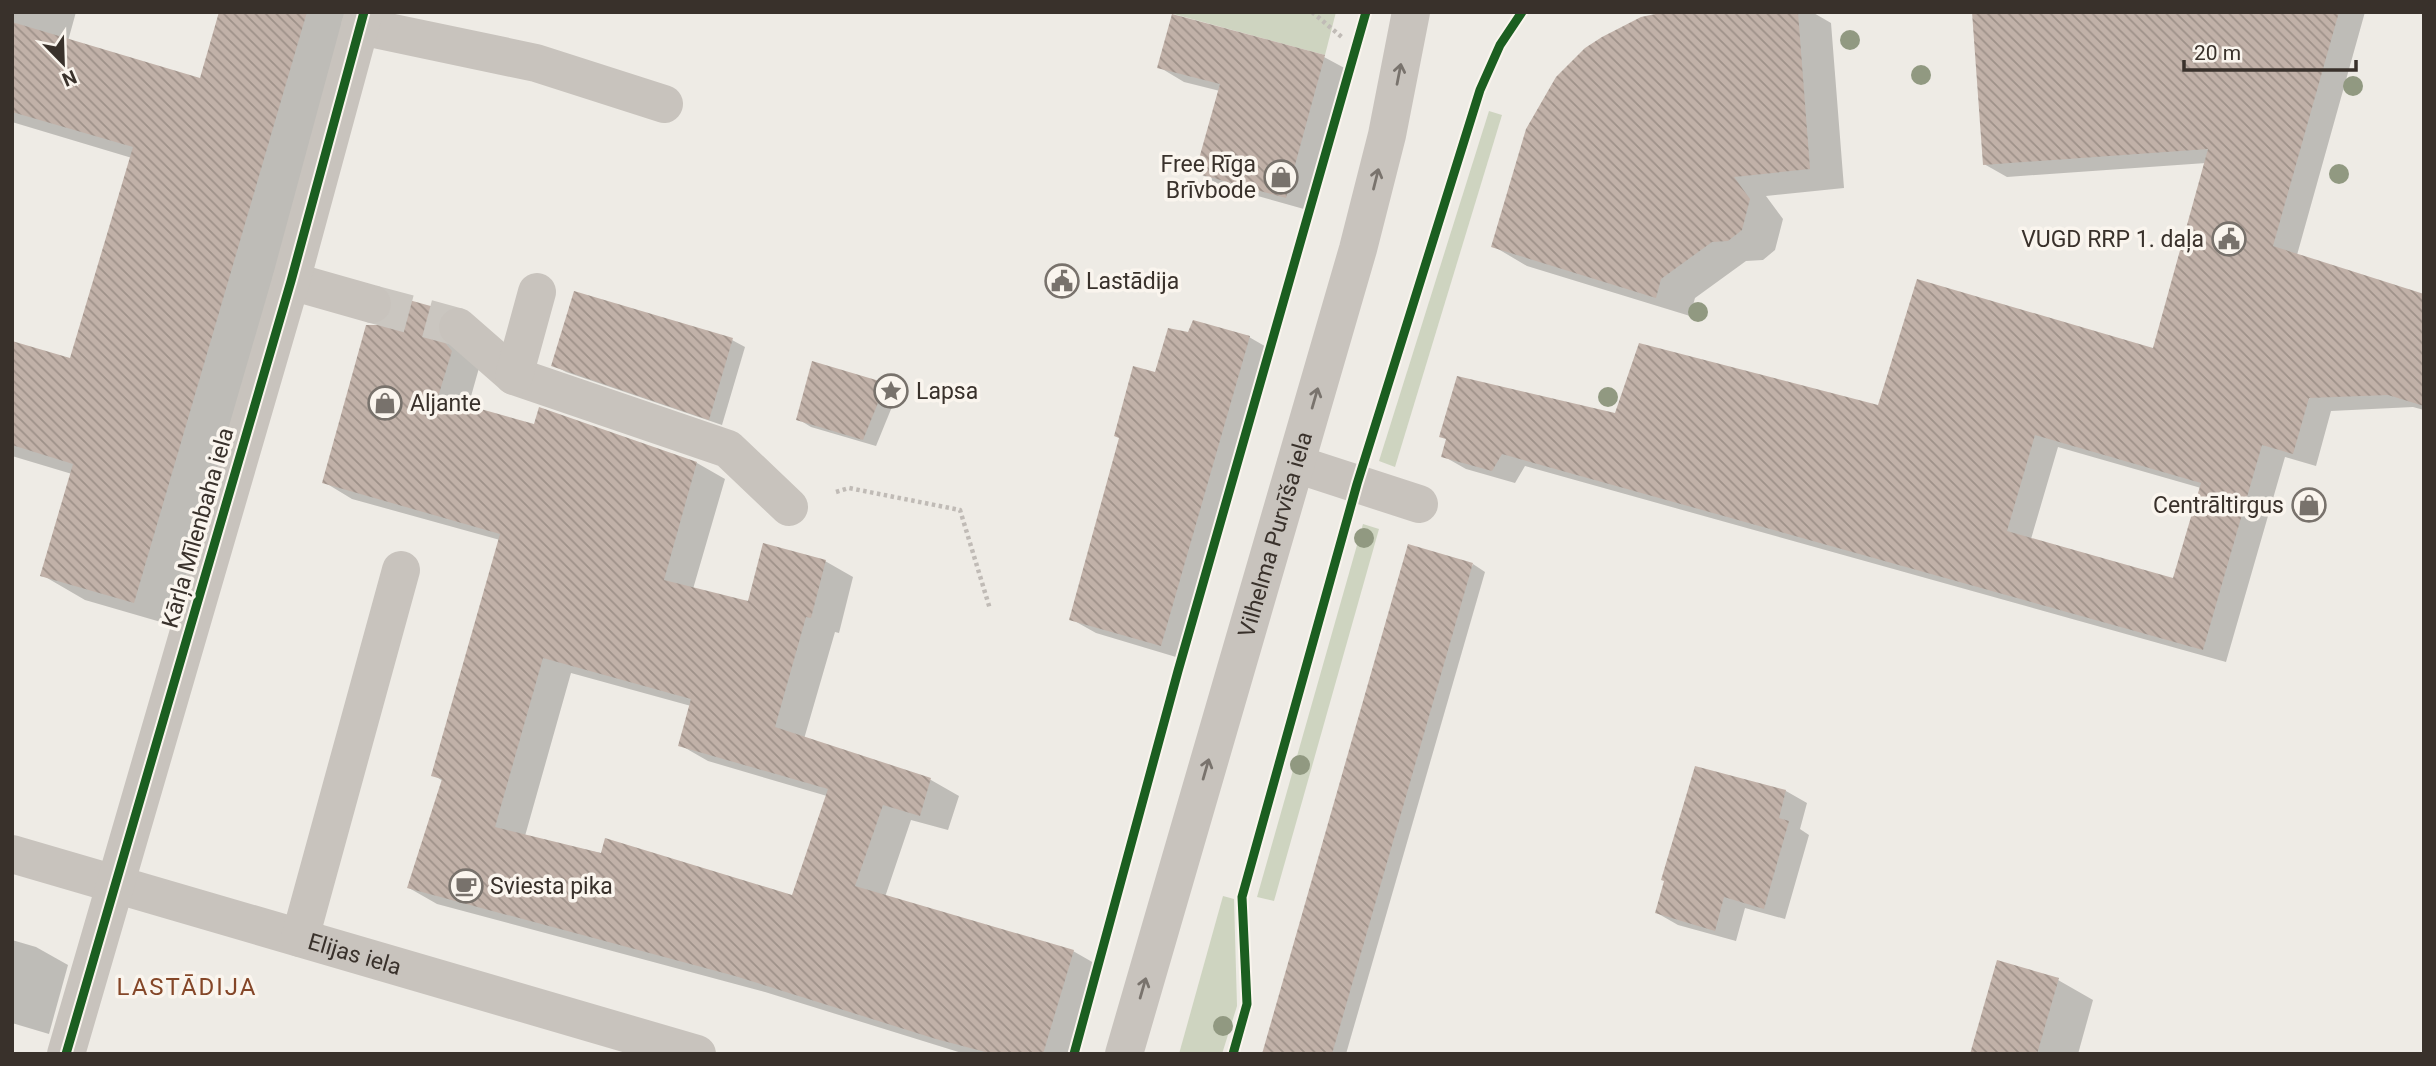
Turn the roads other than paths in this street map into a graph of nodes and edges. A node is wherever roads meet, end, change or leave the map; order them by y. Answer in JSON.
{"nodes":[{"id":1,"x":1411,"y":12,"type":"edge"},
{"id":2,"x":362,"y":19,"type":"edge"},
{"id":3,"x":664,"y":104,"type":"dead end"},
{"id":4,"x":291,"y":281,"type":"junction"},
{"id":5,"x":537,"y":292,"type":"dead end"},
{"id":6,"x":372,"y":303,"type":"tunnel mouth"},
{"id":7,"x":458,"y":327,"type":"tunnel mouth"},
{"id":8,"x":514,"y":376,"type":"junction"},
{"id":9,"x":1296,"y":464,"type":"junction"},
{"id":10,"x":1419,"y":505,"type":"dead end"},
{"id":11,"x":789,"y":507,"type":"road end"},
{"id":12,"x":401,"y":570,"type":"dead end"},
{"id":13,"x":12,"y":854,"type":"edge"},
{"id":14,"x":115,"y":883,"type":"junction"},
{"id":15,"x":300,"y":938,"type":"junction"},
{"id":16,"x":66,"y":1054,"type":"edge"},
{"id":17,"x":697,"y":1054,"type":"edge"},
{"id":18,"x":1124,"y":1054,"type":"edge"}],
"edges":[{"from":9,"to":1,"type":"street","name":"Vilhelma Purvīša iela","one_way":true},
{"from":2,"to":3,"type":"street"},
{"from":2,"to":4,"type":"street","name":"Kārļa Mīlenbaha iela"},
{"from":4,"to":6,"type":"street"},
{"from":4,"to":14,"type":"street","name":"Kārļa Mīlenbaha iela"},
{"from":5,"to":8,"type":"street"},
{"from":7,"to":8,"type":"street"},
{"from":8,"to":11,"type":"street"},
{"from":9,"to":10,"type":"street"},
{"from":18,"to":9,"type":"street","name":"Vilhelma Purvīša iela","one_way":true},
{"from":12,"to":15,"type":"street"},
{"from":13,"to":14,"type":"street","name":"Elijas iela"},
{"from":14,"to":15,"type":"street","name":"Elijas iela"},
{"from":14,"to":16,"type":"street","name":"Kārļa Mīlenbaha iela"},
{"from":15,"to":17,"type":"street","name":"Elijas iela"}]}
